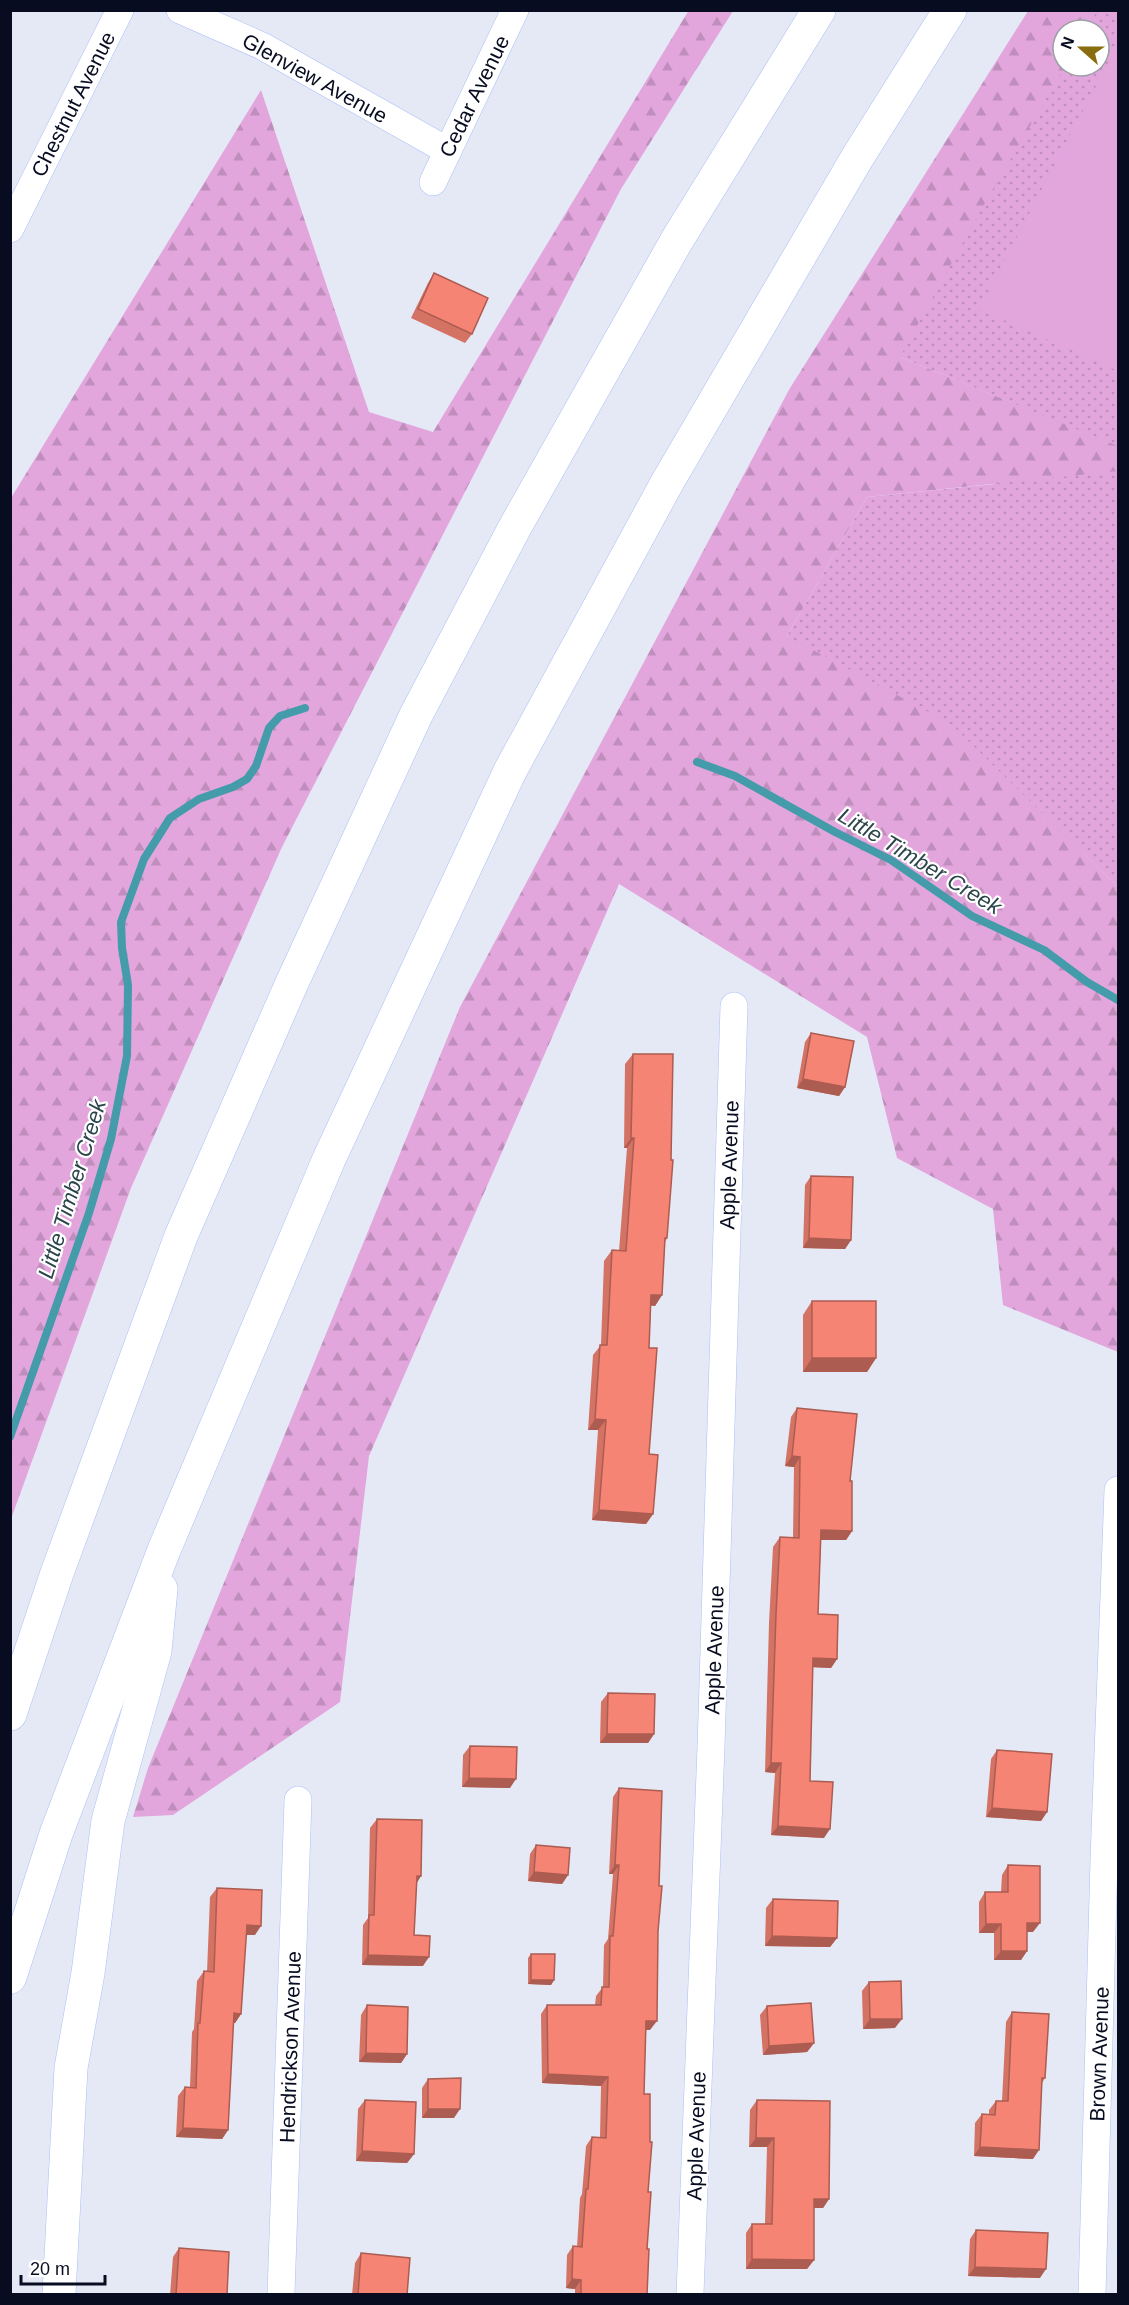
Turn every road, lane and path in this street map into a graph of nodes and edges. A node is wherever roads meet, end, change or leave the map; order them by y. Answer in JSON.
{"nodes":[{"id":1,"x":120,"y":10,"type":"edge"},
{"id":2,"x":180,"y":10,"type":"edge"},
{"id":3,"x":515,"y":10,"type":"edge"},
{"id":4,"x":819,"y":10,"type":"edge"},
{"id":5,"x":950,"y":10,"type":"edge"},
{"id":6,"x":447,"y":151,"type":"junction"},
{"id":7,"x":433,"y":182,"type":"dead end"},
{"id":8,"x":10,"y":229,"type":"edge"},
{"id":9,"x":734,"y":1006,"type":"dead end"},
{"id":10,"x":1119,"y":1490,"type":"edge"},
{"id":11,"x":164,"y":1550,"type":"junction"},
{"id":12,"x":57,"y":1573,"type":"junction"},
{"id":13,"x":10,"y":1658,"type":"edge"},
{"id":14,"x":10,"y":1714,"type":"edge"},
{"id":15,"x":298,"y":1800,"type":"dead end"},
{"id":16,"x":10,"y":1977,"type":"edge"},
{"id":17,"x":59,"y":2295,"type":"edge"},
{"id":18,"x":281,"y":2295,"type":"edge"},
{"id":19,"x":690,"y":2295,"type":"edge"},
{"id":20,"x":1092,"y":2295,"type":"edge"}],
"edges":[{"from":1,"to":8,"type":"street","name":"Chestnut Avenue"},
{"from":2,"to":6,"type":"street","name":"Glenview Avenue"},
{"from":3,"to":6,"type":"street","name":"Cedar Avenue"},
{"from":4,"to":12,"type":"highway"},
{"from":5,"to":11,"type":"highway"},
{"from":6,"to":7,"type":"street","name":"Cedar Avenue"},
{"from":9,"to":19,"type":"street","name":"Apple Avenue"},
{"from":10,"to":20,"type":"street","name":"Brown Avenue"},
{"from":11,"to":16,"type":"highway"},
{"from":11,"to":17,"type":"highway"},
{"from":12,"to":13,"type":"highway"},
{"from":12,"to":14,"type":"highway"},
{"from":15,"to":18,"type":"street","name":"Hendrickson Avenue"}]}
